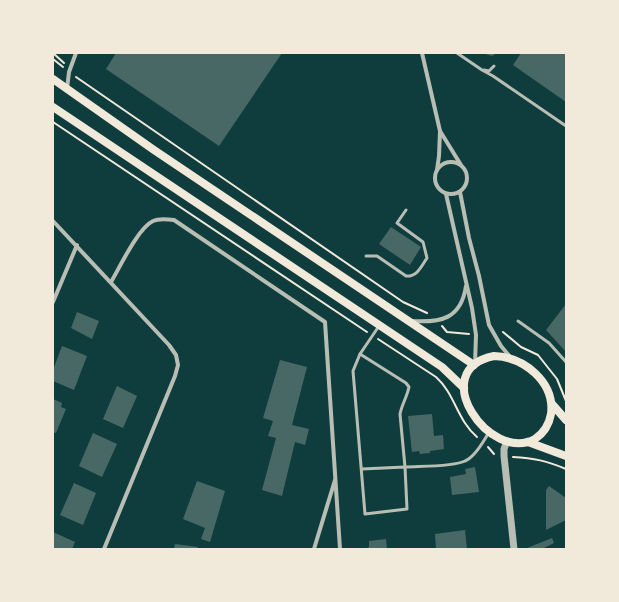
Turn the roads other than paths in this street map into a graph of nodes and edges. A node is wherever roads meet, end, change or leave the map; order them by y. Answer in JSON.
{"nodes":[{"id":1,"x":76,"y":53,"type":"edge"},
{"id":2,"x":422,"y":53,"type":"edge"},
{"id":3,"x":457,"y":53,"type":"edge"},
{"id":4,"x":494,"y":66,"type":"dead end"},
{"id":5,"x":482,"y":70,"type":"junction"},
{"id":6,"x":53,"y":79,"type":"edge"},
{"id":7,"x":67,"y":90,"type":"junction"},
{"id":8,"x":53,"y":107,"type":"edge"},
{"id":9,"x":566,"y":126,"type":"edge"},
{"id":10,"x":440,"y":131,"type":"junction"},
{"id":11,"x":462,"y":167,"type":"junction"},
{"id":12,"x":437,"y":171,"type":"junction"},
{"id":13,"x":460,"y":192,"type":"junction"},
{"id":14,"x":446,"y":194,"type":"junction"},
{"id":15,"x":406,"y":210,"type":"dead end"},
{"id":16,"x":53,"y":221,"type":"edge"},
{"id":17,"x":77,"y":245,"type":"junction"},
{"id":18,"x":366,"y":256,"type":"dead end"},
{"id":19,"x":111,"y":282,"type":"junction"},
{"id":20,"x":466,"y":282,"type":"junction"},
{"id":21,"x":53,"y":302,"type":"edge"},
{"id":22,"x":408,"y":321,"type":"junction"},
{"id":23,"x":518,"y":321,"type":"dead end"},
{"id":24,"x":379,"y":325,"type":"junction"},
{"id":25,"x":360,"y":354,"type":"junction"},
{"id":26,"x":512,"y":358,"type":"junction"},
{"id":27,"x":566,"y":362,"type":"edge"},
{"id":28,"x":475,"y":365,"type":"junction"},
{"id":29,"x":464,"y":388,"type":"junction"},
{"id":30,"x":552,"y":404,"type":"junction"},
{"id":31,"x":566,"y":420,"type":"edge"},
{"id":32,"x":489,"y":432,"type":"junction"},
{"id":33,"x":507,"y":441,"type":"junction"},
{"id":34,"x":528,"y":442,"type":"junction"},
{"id":35,"x":566,"y":456,"type":"edge"},
{"id":36,"x":405,"y":467,"type":"junction"},
{"id":37,"x":362,"y":469,"type":"junction"},
{"id":38,"x":335,"y":478,"type":"junction"},
{"id":39,"x":104,"y":549,"type":"edge"},
{"id":40,"x":314,"y":549,"type":"edge"},
{"id":41,"x":340,"y":549,"type":"edge"},
{"id":42,"x":514,"y":549,"type":"edge"}],
"edges":[{"from":1,"to":7,"type":"street"},
{"from":2,"to":10,"type":"street"},
{"from":3,"to":5,"type":"lane"},
{"from":4,"to":5,"type":"lane"},
{"from":5,"to":9,"type":"lane"},
{"from":6,"to":7,"type":"main road"},
{"from":7,"to":22,"type":"main road"},
{"from":8,"to":24,"type":"main road"},
{"from":10,"to":11,"type":"street"},
{"from":10,"to":12,"type":"street"},
{"from":11,"to":12,"type":"street"},
{"from":11,"to":13,"type":"street"},
{"from":12,"to":14,"type":"street"},
{"from":13,"to":14,"type":"street"},
{"from":13,"to":26,"type":"street"},
{"from":14,"to":20,"type":"street"},
{"from":15,"to":18,"type":"lane"},
{"from":16,"to":17,"type":"street"},
{"from":17,"to":19,"type":"street"},
{"from":17,"to":21,"type":"street"},
{"from":19,"to":38,"type":"street"},
{"from":19,"to":39,"type":"street"},
{"from":20,"to":22,"type":"street"},
{"from":20,"to":28,"type":"street"},
{"from":22,"to":28,"type":"main road"},
{"from":23,"to":27,"type":"lane"},
{"from":24,"to":25,"type":"lane"},
{"from":24,"to":29,"type":"main road"},
{"from":25,"to":36,"type":"lane"},
{"from":25,"to":37,"type":"lane"},
{"from":26,"to":28,"type":"main road"},
{"from":26,"to":30,"type":"main road"},
{"from":28,"to":29,"type":"main road"},
{"from":29,"to":32,"type":"main road"},
{"from":30,"to":31,"type":"main road"},
{"from":30,"to":34,"type":"main road"},
{"from":32,"to":33,"type":"main road"},
{"from":32,"to":36,"type":"lane"},
{"from":33,"to":34,"type":"main road"},
{"from":33,"to":42,"type":"street"},
{"from":34,"to":35,"type":"main road"},
{"from":36,"to":37,"type":"lane"},
{"from":36,"to":37,"type":"lane"},
{"from":38,"to":40,"type":"street"},
{"from":38,"to":41,"type":"street"}]}
